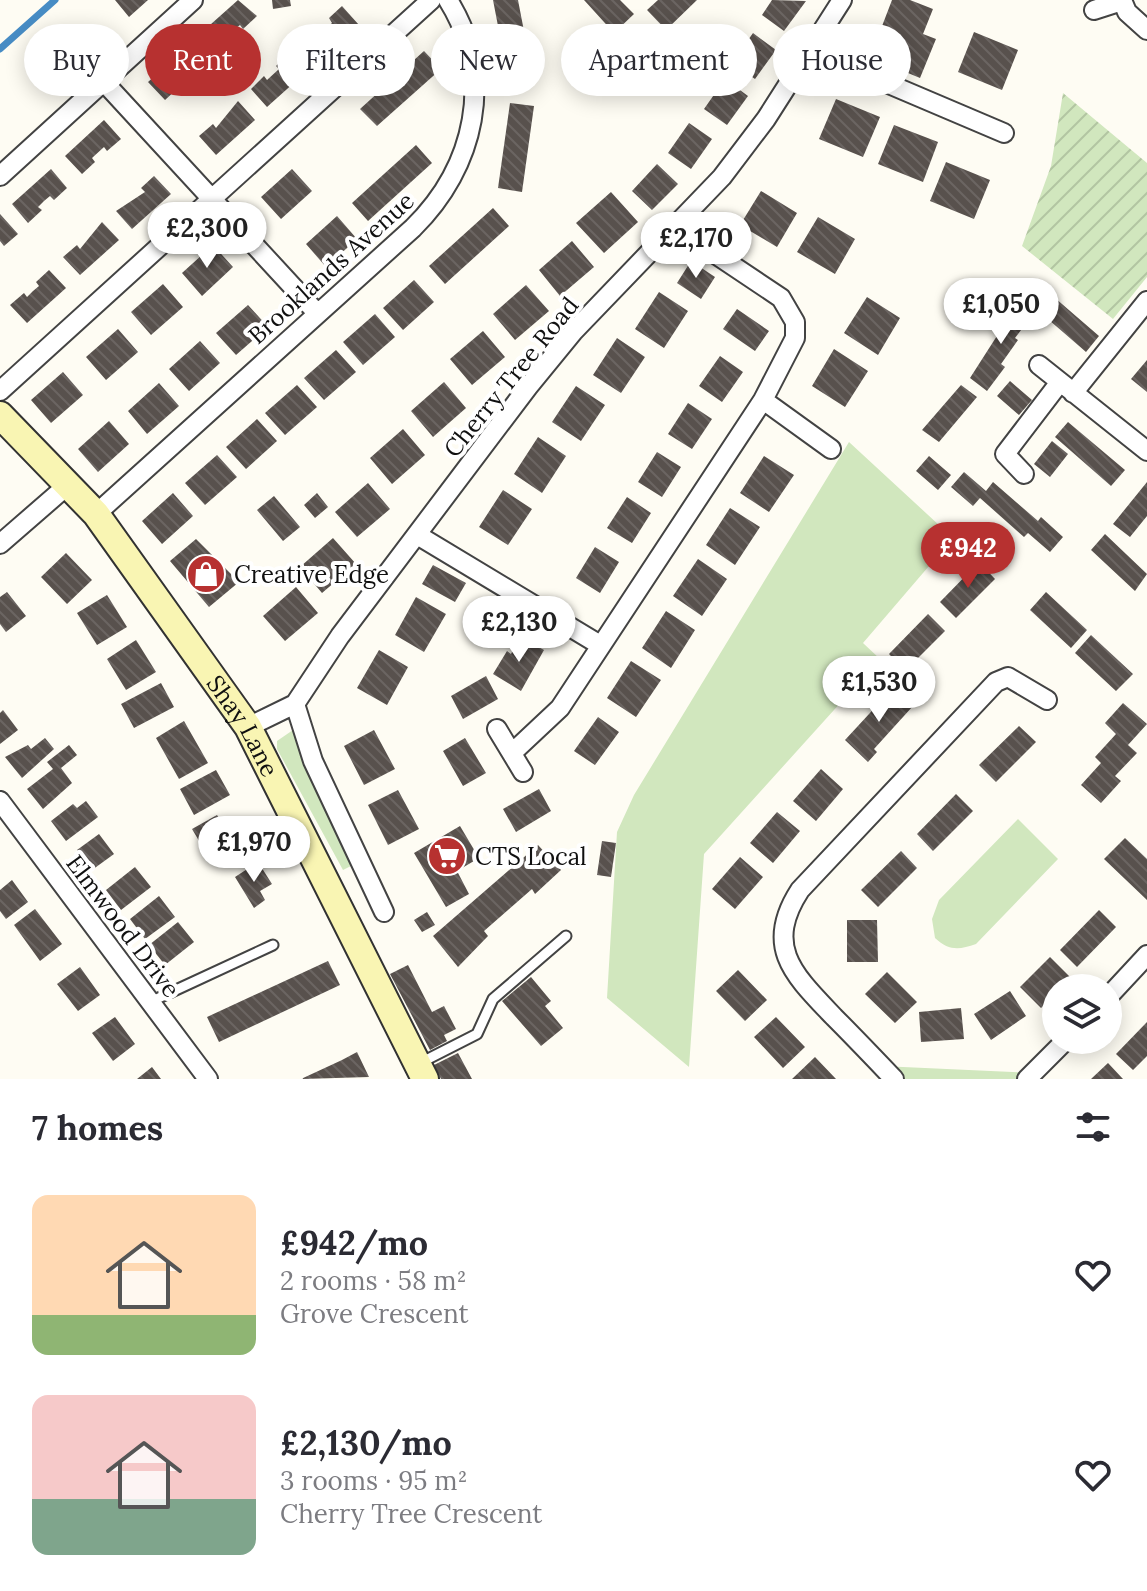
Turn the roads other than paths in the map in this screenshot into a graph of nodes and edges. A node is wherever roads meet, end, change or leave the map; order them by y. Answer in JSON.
{"nodes":[{"id":1,"x":193,"y":0,"type":"edge"},
{"id":2,"x":431,"y":0,"type":"edge"},
{"id":3,"x":448,"y":0,"type":"edge"},
{"id":4,"x":842,"y":0,"type":"edge"},
{"id":5,"x":1122,"y":0,"type":"edge"},
{"id":6,"x":1094,"y":10,"type":"dead end"},
{"id":7,"x":827,"y":24,"type":"edge"},
{"id":8,"x":1147,"y":30,"type":"edge"},
{"id":9,"x":129,"y":59,"type":"edge"},
{"id":10,"x":911,"y":93,"type":"edge"},
{"id":11,"x":89,"y":96,"type":"edge"},
{"id":12,"x":117,"y":96,"type":"edge"},
{"id":13,"x":779,"y":96,"type":"edge"},
{"id":14,"x":1004,"y":133,"type":"dead end"},
{"id":15,"x":0,"y":176,"type":"edge"},
{"id":16,"x":212,"y":199,"type":"junction"},
{"id":17,"x":675,"y":227,"type":"junction"},
{"id":18,"x":1147,"y":301,"type":"edge"},
{"id":19,"x":317,"y":313,"type":"junction"},
{"id":20,"x":1039,"y":365,"type":"dead end"},
{"id":21,"x":1066,"y":387,"type":"junction"},
{"id":22,"x":0,"y":391,"type":"edge"},
{"id":23,"x":763,"y":400,"type":"junction"},
{"id":24,"x":0,"y":415,"type":"edge"},
{"id":25,"x":831,"y":449,"type":"dead end"},
{"id":26,"x":1147,"y":451,"type":"edge"},
{"id":27,"x":1024,"y":474,"type":"dead end"},
{"id":28,"x":69,"y":484,"type":"junction"},
{"id":29,"x":96,"y":514,"type":"junction"},
{"id":30,"x":419,"y":536,"type":"junction"},
{"id":31,"x":0,"y":544,"type":"edge"},
{"id":32,"x":600,"y":645,"type":"junction"},
{"id":33,"x":1047,"y":700,"type":"dead end"},
{"id":34,"x":295,"y":704,"type":"junction"},
{"id":35,"x":248,"y":727,"type":"junction"},
{"id":36,"x":497,"y":729,"type":"dead end"},
{"id":37,"x":512,"y":753,"type":"junction"},
{"id":38,"x":523,"y":772,"type":"dead end"},
{"id":39,"x":0,"y":801,"type":"edge"},
{"id":40,"x":384,"y":912,"type":"dead end"},
{"id":41,"x":566,"y":936,"type":"dead end"},
{"id":42,"x":273,"y":945,"type":"dead end"},
{"id":43,"x":1147,"y":955,"type":"edge"},
{"id":44,"x":1122,"y":982,"type":"edge"},
{"id":45,"x":150,"y":1002,"type":"junction"},
{"id":46,"x":1052,"y":1054,"type":"edge"},
{"id":47,"x":421,"y":1072,"type":"edge"},
{"id":48,"x":208,"y":1079,"type":"edge"},
{"id":49,"x":894,"y":1079,"type":"edge"},
{"id":50,"x":1027,"y":1079,"type":"edge"}],
"edges":[{"from":1,"to":9,"type":"street"},
{"from":2,"to":16,"type":"street"},
{"from":3,"to":19,"type":"street","name":"Brooklands Avenue"},
{"from":4,"to":7,"type":"street","name":"Cherry Tree Road"},
{"from":5,"to":6,"type":"street"},
{"from":5,"to":8,"type":"street"},
{"from":10,"to":14,"type":"street"},
{"from":11,"to":15,"type":"street"},
{"from":12,"to":16,"type":"street"},
{"from":13,"to":17,"type":"street","name":"Cherry Tree Road"},
{"from":16,"to":19,"type":"street"},
{"from":16,"to":22,"type":"street"},
{"from":17,"to":23,"type":"street"},
{"from":17,"to":30,"type":"street","name":"Cherry Tree Road"},
{"from":18,"to":21,"type":"street"},
{"from":19,"to":29,"type":"street","name":"Brooklands Avenue"},
{"from":20,"to":21,"type":"street"},
{"from":21,"to":26,"type":"street"},
{"from":21,"to":27,"type":"street"},
{"from":23,"to":25,"type":"street"},
{"from":23,"to":32,"type":"street"},
{"from":24,"to":28,"type":"main road","name":"Shay Lane"},
{"from":28,"to":29,"type":"main road","name":"Shay Lane"},
{"from":28,"to":31,"type":"street"},
{"from":29,"to":35,"type":"main road","name":"Shay Lane"},
{"from":30,"to":32,"type":"street"},
{"from":30,"to":34,"type":"street","name":"Cherry Tree Road"},
{"from":32,"to":37,"type":"street"},
{"from":33,"to":49,"type":"street"},
{"from":34,"to":35,"type":"street"},
{"from":34,"to":40,"type":"street"},
{"from":35,"to":47,"type":"main road","name":"Shay Lane"},
{"from":36,"to":37,"type":"street"},
{"from":37,"to":38,"type":"street"},
{"from":39,"to":45,"type":"street","name":"Elmwood Drive"},
{"from":41,"to":47,"type":"lane"},
{"from":42,"to":45,"type":"lane"},
{"from":43,"to":44,"type":"street"},
{"from":45,"to":48,"type":"street","name":"Elmwood Drive"},
{"from":46,"to":50,"type":"street"}]}
